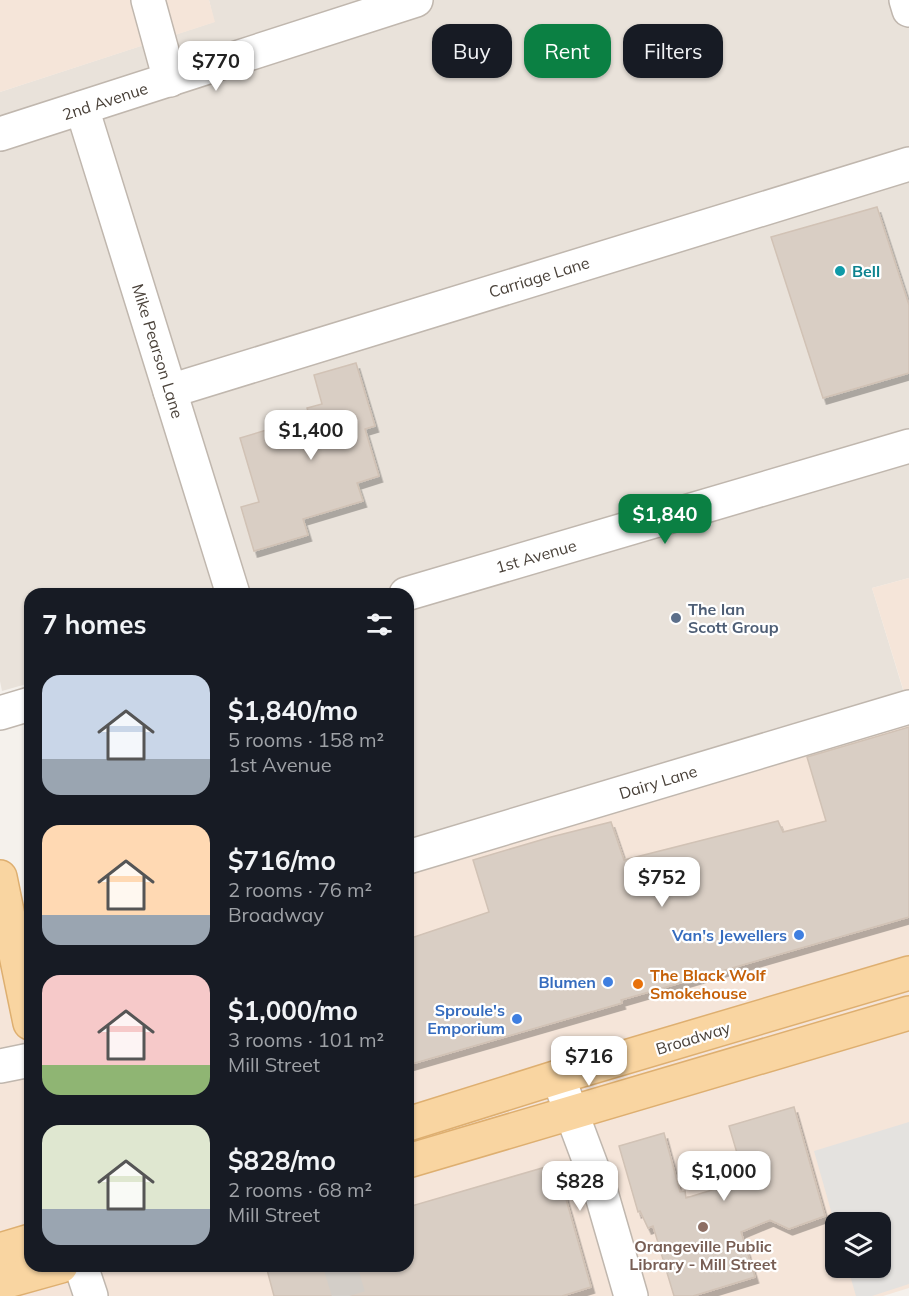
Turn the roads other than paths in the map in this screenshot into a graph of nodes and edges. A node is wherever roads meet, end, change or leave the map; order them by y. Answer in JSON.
{"nodes":[{"id":1,"x":148,"y":0,"type":"edge"},
{"id":2,"x":416,"y":0,"type":"edge"},
{"id":3,"x":906,"y":0,"type":"edge"},
{"id":4,"x":909,"y":10,"type":"edge"},
{"id":5,"x":170,"y":80,"type":"junction"},
{"id":6,"x":82,"y":108,"type":"junction"},
{"id":7,"x":0,"y":134,"type":"edge"},
{"id":8,"x":909,"y":164,"type":"edge"},
{"id":9,"x":170,"y":391,"type":"junction"},
{"id":10,"x":909,"y":446,"type":"edge"},
{"id":11,"x":231,"y":588,"type":"edge"},
{"id":12,"x":414,"y":592,"type":"edge"},
{"id":13,"x":24,"y":706,"type":"edge"},
{"id":14,"x":909,"y":707,"type":"edge"},
{"id":15,"x":0,"y":713,"type":"edge"},
{"id":16,"x":414,"y":855,"type":"edge"},
{"id":17,"x":0,"y":877,"type":"edge"},
{"id":18,"x":16,"y":965,"type":"edge"},
{"id":19,"x":909,"y":973,"type":"edge"},
{"id":20,"x":24,"y":998,"type":"edge"},
{"id":21,"x":909,"y":1013,"type":"edge"},
{"id":22,"x":24,"y":1061,"type":"edge"},
{"id":23,"x":0,"y":1066,"type":"edge"},
{"id":24,"x":558,"y":1077,"type":"junction"},
{"id":25,"x":571,"y":1114,"type":"junction"},
{"id":26,"x":414,"y":1122,"type":"edge"},
{"id":27,"x":414,"y":1159,"type":"edge"},
{"id":28,"x":24,"y":1243,"type":"edge"},
{"id":29,"x":0,"y":1250,"type":"edge"},
{"id":30,"x":39,"y":1272,"type":"edge"},
{"id":31,"x":83,"y":1272,"type":"edge"},
{"id":32,"x":0,"y":1283,"type":"edge"},
{"id":33,"x":91,"y":1296,"type":"edge"},
{"id":34,"x":631,"y":1296,"type":"edge"}],
"edges":[{"from":1,"to":5,"type":"street"},
{"from":2,"to":5,"type":"street","name":"2nd Avenue"},
{"from":3,"to":4,"type":"street"},
{"from":5,"to":6,"type":"street","name":"2nd Avenue"},
{"from":6,"to":7,"type":"street","name":"2nd Avenue"},
{"from":6,"to":9,"type":"street","name":"Mike Pearson Lane"},
{"from":8,"to":9,"type":"street","name":"Carriage Lane"},
{"from":9,"to":11,"type":"street","name":"Mike Pearson Lane"},
{"from":10,"to":12,"type":"street","name":"1st Avenue"},
{"from":13,"to":15,"type":"street"},
{"from":14,"to":16,"type":"street","name":"Dairy Lane"},
{"from":17,"to":18,"type":"main road"},
{"from":18,"to":20,"type":"main road"},
{"from":19,"to":24,"type":"main road","name":"Broadway"},
{"from":21,"to":25,"type":"main road"},
{"from":22,"to":23,"type":"street"},
{"from":24,"to":25,"type":"street"},
{"from":24,"to":26,"type":"main road","name":"Broadway"},
{"from":25,"to":27,"type":"main road"},
{"from":25,"to":34,"type":"street"},
{"from":28,"to":29,"type":"main road"},
{"from":30,"to":32,"type":"main road"},
{"from":31,"to":33,"type":"street"}]}
